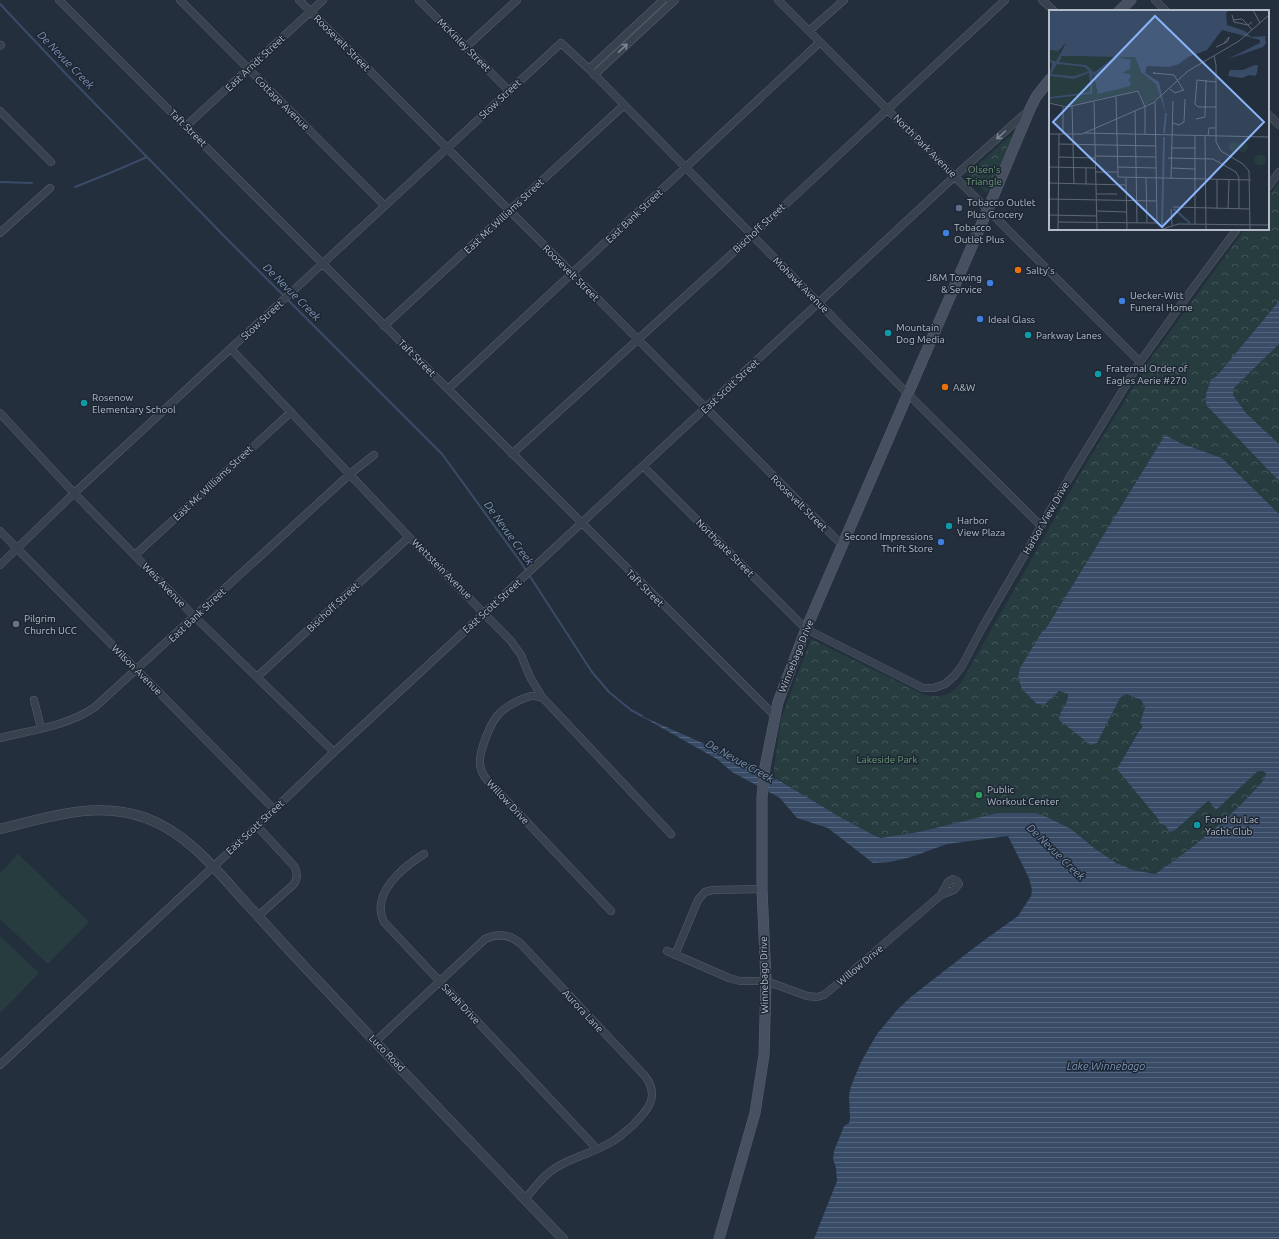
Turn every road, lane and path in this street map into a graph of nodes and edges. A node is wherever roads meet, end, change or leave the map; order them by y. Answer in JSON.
{"nodes":[{"id":1,"x":59,"y":0,"type":"edge"},
{"id":2,"x":180,"y":0,"type":"edge"},
{"id":3,"x":299,"y":0,"type":"edge"},
{"id":4,"x":323,"y":0,"type":"edge"},
{"id":5,"x":419,"y":0,"type":"edge"},
{"id":6,"x":517,"y":0,"type":"edge"},
{"id":7,"x":663,"y":0,"type":"edge"},
{"id":8,"x":675,"y":0,"type":"edge"},
{"id":9,"x":778,"y":0,"type":"edge"},
{"id":10,"x":844,"y":0,"type":"edge"},
{"id":11,"x":1005,"y":0,"type":"edge"},
{"id":12,"x":1042,"y":0,"type":"edge"},
{"id":13,"x":1131,"y":0,"type":"edge"},
{"id":14,"x":1155,"y":0,"type":"edge"},
{"id":15,"x":1053,"y":10,"type":"edge"},
{"id":16,"x":1120,"y":10,"type":"edge"},
{"id":17,"x":1165,"y":10,"type":"edge"},
{"id":18,"x":311,"y":12,"type":"junction"},
{"id":19,"x":809,"y":31,"type":"junction"},
{"id":20,"x":820,"y":42,"type":"junction"},
{"id":21,"x":561,"y":43,"type":"joint"},
{"id":22,"x":466,"y":47,"type":"junction"},
{"id":23,"x":249,"y":69,"type":"junction"},
{"id":24,"x":591,"y":72,"type":"junction"},
{"id":25,"x":1049,"y":80,"type":"edge"},
{"id":26,"x":509,"y":91,"type":"junction"},
{"id":27,"x":623,"y":106,"type":"junction"},
{"id":28,"x":888,"y":109,"type":"junction"},
{"id":29,"x":1030,"y":109,"type":"junction"},
{"id":30,"x":0,"y":111,"type":"edge"},
{"id":31,"x":1269,"y":115,"type":"edge"},
{"id":32,"x":1279,"y":124,"type":"edge"},
{"id":33,"x":186,"y":126,"type":"junction"},
{"id":34,"x":447,"y":149,"type":"junction"},
{"id":35,"x":51,"y":162,"type":"dead end"},
{"id":36,"x":685,"y":168,"type":"junction"},
{"id":37,"x":1279,"y":172,"type":"edge"},
{"id":38,"x":955,"y":176,"type":"junction"},
{"id":39,"x":1269,"y":186,"type":"edge"},
{"id":40,"x":50,"y":188,"type":"dead end"},
{"id":41,"x":385,"y":206,"type":"junction"},
{"id":42,"x":988,"y":209,"type":"junction"},
{"id":43,"x":509,"y":211,"type":"junction"},
{"id":44,"x":1236,"y":230,"type":"edge"},
{"id":45,"x":0,"y":233,"type":"edge"},
{"id":46,"x":752,"y":236,"type":"junction"},
{"id":47,"x":323,"y":264,"type":"junction"},
{"id":48,"x":572,"y":273,"type":"junction"},
{"id":49,"x":820,"y":303,"type":"junction"},
{"id":50,"x":384,"y":326,"type":"junction"},
{"id":51,"x":637,"y":339,"type":"junction"},
{"id":52,"x":231,"y":349,"type":"junction"},
{"id":53,"x":1140,"y":362,"type":"junction"},
{"id":54,"x":448,"y":389,"type":"junction"},
{"id":55,"x":908,"y":394,"type":"junction"},
{"id":56,"x":706,"y":408,"type":"junction"},
{"id":57,"x":291,"y":412,"type":"junction"},
{"id":58,"x":0,"y":413,"type":"edge"},
{"id":59,"x":512,"y":454,"type":"junction"},
{"id":60,"x":374,"y":455,"type":"dead end"},
{"id":61,"x":643,"y":466,"type":"junction"},
{"id":62,"x":350,"y":474,"type":"junction"},
{"id":63,"x":74,"y":493,"type":"junction"},
{"id":64,"x":581,"y":523,"type":"junction"},
{"id":65,"x":1041,"y":526,"type":"junction"},
{"id":66,"x":0,"y":531,"type":"edge"},
{"id":67,"x":410,"y":537,"type":"junction"},
{"id":68,"x":843,"y":546,"type":"junction"},
{"id":69,"x":17,"y":549,"type":"junction"},
{"id":70,"x":134,"y":555,"type":"junction"},
{"id":71,"x":0,"y":565,"type":"edge"},
{"id":72,"x":484,"y":613,"type":"junction"},
{"id":73,"x":195,"y":617,"type":"junction"},
{"id":74,"x":806,"y":630,"type":"junction"},
{"id":75,"x":137,"y":670,"type":"junction"},
{"id":76,"x":257,"y":677,"type":"junction"},
{"id":77,"x":542,"y":697,"type":"junction"},
{"id":78,"x":34,"y":700,"type":"dead end"},
{"id":79,"x":775,"y":716,"type":"junction"},
{"id":80,"x":41,"y":728,"type":"junction"},
{"id":81,"x":0,"y":738,"type":"edge"},
{"id":82,"x":334,"y":752,"type":"junction"},
{"id":83,"x":274,"y":809,"type":"junction"},
{"id":84,"x":257,"y":826,"type":"junction"},
{"id":85,"x":0,"y":830,"type":"edge"},
{"id":86,"x":671,"y":834,"type":"dead end"},
{"id":87,"x":424,"y":854,"type":"dead end"},
{"id":88,"x":213,"y":867,"type":"junction"},
{"id":89,"x":762,"y":889,"type":"junction"},
{"id":90,"x":941,"y":895,"type":"dead end"},
{"id":91,"x":610,"y":911,"type":"dead end"},
{"id":92,"x":258,"y":916,"type":"junction"},
{"id":93,"x":666,"y":951,"type":"dead end"},
{"id":94,"x":675,"y":955,"type":"junction"},
{"id":95,"x":439,"y":981,"type":"junction"},
{"id":96,"x":766,"y":981,"type":"junction"},
{"id":97,"x":376,"y":1041,"type":"junction"},
{"id":98,"x":0,"y":1065,"type":"edge"},
{"id":99,"x":597,"y":1149,"type":"junction"},
{"id":100,"x":525,"y":1199,"type":"junction"},
{"id":101,"x":563,"y":1239,"type":"edge"},
{"id":102,"x":719,"y":1239,"type":"edge"}],
"edges":[{"from":1,"to":33,"type":"street","name":"Taft Street"},
{"from":2,"to":23,"type":"street","name":"Cottage Avenue"},
{"from":3,"to":18,"type":"street","name":"Roosevelt Street"},
{"from":4,"to":18,"type":"street","name":"East Arndt Street"},
{"from":5,"to":22,"type":"street","name":"McKinley Street"},
{"from":6,"to":22,"type":"street"},
{"from":7,"to":24,"type":"street"},
{"from":24,"to":8,"type":"street","one_way":true},
{"from":9,"to":19,"type":"street","name":"North Park Avenue"},
{"from":10,"to":19,"type":"street"},
{"from":11,"to":28,"type":"street","name":"Bischoff Street"},
{"from":12,"to":15,"type":"street"},
{"from":13,"to":16,"type":"main road"},
{"from":14,"to":17,"type":"street"},
{"from":18,"to":23,"type":"street","name":"East Arndt Street"},
{"from":18,"to":34,"type":"street","name":"Roosevelt Street"},
{"from":19,"to":20,"type":"street","name":"North Park Avenue"},
{"from":20,"to":28,"type":"street","name":"North Park Avenue"},
{"from":20,"to":36,"type":"street","name":"East Bank Street"},
{"from":21,"to":24,"type":"street","name":"Mohawk Avenue"},
{"from":21,"to":26,"type":"street","name":"Stow Street"},
{"from":22,"to":26,"type":"street","name":"McKinley Street"},
{"from":23,"to":33,"type":"street","name":"East Arndt Street"},
{"from":23,"to":41,"type":"street","name":"Cottage Avenue"},
{"from":24,"to":27,"type":"street","name":"Mohawk Avenue"},
{"from":25,"to":29,"type":"main road","name":"East Scott Street"},
{"from":26,"to":34,"type":"street","name":"Stow Street"},
{"from":27,"to":36,"type":"street","name":"Mohawk Avenue"},
{"from":27,"to":43,"type":"street","name":"East Mc Williams Street"},
{"from":28,"to":38,"type":"street","name":"North Park Avenue"},
{"from":28,"to":46,"type":"street","name":"Bischoff Street"},
{"from":29,"to":38,"type":"street","name":"East Scott Street","one_way":true},
{"from":29,"to":42,"type":"main road","name":"Winnebago Drive"},
{"from":30,"to":35,"type":"street"},
{"from":31,"to":32,"type":"street"},
{"from":33,"to":47,"type":"street","name":"Taft Street"},
{"from":34,"to":41,"type":"street","name":"Stow Street"},
{"from":34,"to":43,"type":"street","name":"Roosevelt Street"},
{"from":36,"to":46,"type":"street","name":"Mohawk Avenue"},
{"from":36,"to":48,"type":"street","name":"East Bank Street"},
{"from":37,"to":39,"type":"street"},
{"from":38,"to":42,"type":"street","name":"North Park Avenue"},
{"from":38,"to":49,"type":"street","name":"East Scott Street"},
{"from":40,"to":45,"type":"street"},
{"from":41,"to":47,"type":"street","name":"Stow Street"},
{"from":42,"to":53,"type":"street","name":"North Park Avenue"},
{"from":42,"to":55,"type":"main road","name":"Winnebago Drive"},
{"from":43,"to":48,"type":"street","name":"Roosevelt Street"},
{"from":43,"to":50,"type":"street","name":"East Mc Williams Street"},
{"from":44,"to":53,"type":"street","name":"Harbor View Drive"},
{"from":46,"to":49,"type":"street","name":"Mohawk Avenue"},
{"from":46,"to":51,"type":"street","name":"Bischoff Street"},
{"from":47,"to":50,"type":"street","name":"Taft Street"},
{"from":47,"to":52,"type":"street","name":"Stow Street"},
{"from":48,"to":51,"type":"street","name":"Roosevelt Street"},
{"from":48,"to":54,"type":"street","name":"East Bank Street"},
{"from":49,"to":55,"type":"street","name":"Mohawk Avenue"},
{"from":49,"to":56,"type":"street","name":"East Scott Street"},
{"from":50,"to":54,"type":"street","name":"Taft Street"},
{"from":51,"to":56,"type":"street","name":"Roosevelt Street"},
{"from":51,"to":59,"type":"street","name":"Bischoff Street"},
{"from":52,"to":57,"type":"street","name":"Wettstein Avenue"},
{"from":52,"to":63,"type":"street","name":"Stow Street"},
{"from":53,"to":65,"type":"street","name":"Harbor View Drive"},
{"from":54,"to":59,"type":"street","name":"Taft Street"},
{"from":55,"to":65,"type":"street","name":"Mohawk Avenue"},
{"from":55,"to":68,"type":"main road","name":"Winnebago Drive"},
{"from":56,"to":61,"type":"street","name":"East Scott Street"},
{"from":56,"to":68,"type":"street","name":"Roosevelt Street"},
{"from":57,"to":62,"type":"street","name":"Wettstein Avenue"},
{"from":57,"to":70,"type":"street","name":"East Mc Williams Street"},
{"from":58,"to":63,"type":"street","name":"Weis Avenue"},
{"from":59,"to":64,"type":"street","name":"Taft Street"},
{"from":60,"to":62,"type":"street","name":"East Bank Street"},
{"from":61,"to":64,"type":"street","name":"East Scott Street"},
{"from":61,"to":74,"type":"street","name":"Northgate Street"},
{"from":62,"to":67,"type":"street","name":"Wettstein Avenue"},
{"from":62,"to":73,"type":"street","name":"East Bank Street"},
{"from":63,"to":69,"type":"street","name":"Stow Street"},
{"from":63,"to":70,"type":"street","name":"Weis Avenue"},
{"from":64,"to":72,"type":"street","name":"East Scott Street"},
{"from":64,"to":79,"type":"street","name":"Taft Street"},
{"from":65,"to":74,"type":"street","name":"Harbor View Drive"},
{"from":66,"to":69,"type":"street","name":"Wilson Avenue"},
{"from":67,"to":72,"type":"street","name":"Wettstein Avenue"},
{"from":67,"to":76,"type":"street","name":"Bischoff Street"},
{"from":68,"to":74,"type":"main road","name":"Winnebago Drive"},
{"from":69,"to":71,"type":"street","name":"Stow Street"},
{"from":69,"to":75,"type":"street","name":"Wilson Avenue"},
{"from":70,"to":73,"type":"street","name":"Weis Avenue"},
{"from":72,"to":77,"type":"street","name":"Wettstein Avenue"},
{"from":72,"to":82,"type":"street","name":"East Scott Street"},
{"from":73,"to":75,"type":"street","name":"East Bank Street"},
{"from":73,"to":76,"type":"street","name":"Weis Avenue"},
{"from":74,"to":79,"type":"main road","name":"Winnebago Drive"},
{"from":75,"to":80,"type":"street","name":"East Bank Street"},
{"from":75,"to":83,"type":"street","name":"Wilson Avenue"},
{"from":76,"to":82,"type":"street","name":"Weis Avenue"},
{"from":77,"to":86,"type":"street","name":"Wettstein Avenue"},
{"from":77,"to":91,"type":"street","name":"Willow Drive"},
{"from":78,"to":80,"type":"street"},
{"from":79,"to":89,"type":"main road","name":"Winnebago Drive"},
{"from":80,"to":81,"type":"street","name":"East Bank Street"},
{"from":82,"to":83,"type":"street","name":"East Scott Street"},
{"from":83,"to":84,"type":"street","name":"East Scott Street"},
{"from":84,"to":88,"type":"street","name":"East Scott Street"},
{"from":84,"to":92,"type":"street"},
{"from":85,"to":88,"type":"street","name":"Luco Road"},
{"from":87,"to":95,"type":"street","name":"Sarah Drive"},
{"from":88,"to":92,"type":"street","name":"Luco Road"},
{"from":88,"to":98,"type":"street","name":"East Scott Street"},
{"from":89,"to":94,"type":"street"},
{"from":89,"to":96,"type":"main road","name":"Winnebago Drive"},
{"from":90,"to":96,"type":"street","name":"Willow Drive"},
{"from":92,"to":97,"type":"street","name":"Luco Road"},
{"from":93,"to":94,"type":"street"},
{"from":94,"to":96,"type":"street"},
{"from":95,"to":97,"type":"street","name":"Aurora Lane"},
{"from":95,"to":99,"type":"street","name":"Sarah Drive"},
{"from":95,"to":99,"type":"street","name":"Aurora Lane"},
{"from":96,"to":102,"type":"main road","name":"Winnebago Drive"},
{"from":97,"to":100,"type":"street","name":"Luco Road"},
{"from":99,"to":100,"type":"street","name":"Aurora Lane"},
{"from":100,"to":101,"type":"street","name":"Luco Road"}]}
